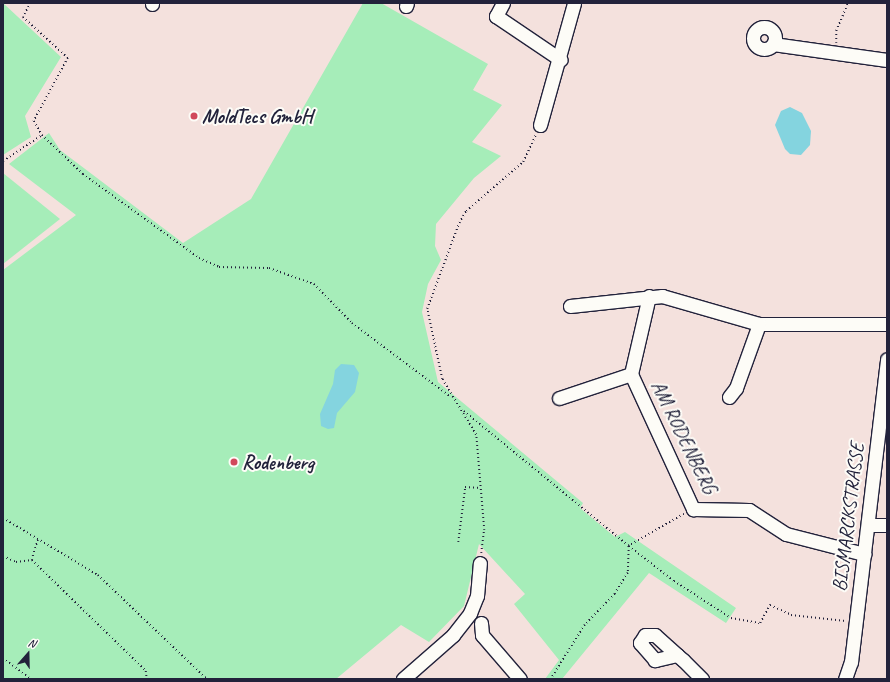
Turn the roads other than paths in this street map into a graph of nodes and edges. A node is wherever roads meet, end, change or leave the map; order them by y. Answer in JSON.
{"nodes":[{"id":1,"x":503,"y":3,"type":"edge"},
{"id":2,"x":574,"y":3,"type":"edge"},
{"id":3,"x":773,"y":44,"type":"dead end"},
{"id":4,"x":560,"y":60,"type":"junction"},
{"id":5,"x":887,"y":60,"type":"edge"},
{"id":6,"x":540,"y":125,"type":"road end"},
{"id":7,"x":649,"y":296,"type":"junction"},
{"id":8,"x":570,"y":306,"type":"dead end"},
{"id":9,"x":759,"y":324,"type":"junction"},
{"id":10,"x":887,"y":324,"type":"edge"},
{"id":11,"x":887,"y":359,"type":"edge"},
{"id":12,"x":631,"y":374,"type":"junction"},
{"id":13,"x":729,"y":397,"type":"dead end"},
{"id":14,"x":559,"y":398,"type":"dead end"},
{"id":15,"x":868,"y":525,"type":"junction"},
{"id":16,"x":887,"y":525,"type":"edge"},
{"id":17,"x":864,"y":554,"type":"junction"},
{"id":18,"x":480,"y":563,"type":"road end"},
{"id":19,"x":481,"y":623,"type":"dead end"},
{"id":20,"x":677,"y":655,"type":"dead end"},
{"id":21,"x":403,"y":679,"type":"edge"},
{"id":22,"x":520,"y":679,"type":"edge"},
{"id":23,"x":702,"y":679,"type":"edge"},
{"id":24,"x":845,"y":679,"type":"edge"}],
"edges":[{"from":1,"to":4,"type":"street"},
{"from":2,"to":4,"type":"street"},
{"from":3,"to":5,"type":"street"},
{"from":4,"to":6,"type":"street"},
{"from":7,"to":8,"type":"street"},
{"from":7,"to":9,"type":"street"},
{"from":7,"to":12,"type":"street","name":"AM RODENBERG"},
{"from":9,"to":10,"type":"street"},
{"from":9,"to":13,"type":"street"},
{"from":11,"to":15,"type":"street","name":"BISMARCKSTRASSE"},
{"from":12,"to":14,"type":"street","name":"AM RODENBERG"},
{"from":12,"to":17,"type":"street","name":"AM RODENBERG"},
{"from":15,"to":16,"type":"street"},
{"from":15,"to":17,"type":"street","name":"BISMARCKSTRASSE"},
{"from":17,"to":24,"type":"street","name":"BISMARCKSTRASSE"},
{"from":18,"to":21,"type":"street"},
{"from":19,"to":22,"type":"street"},
{"from":20,"to":23,"type":"street"}]}
